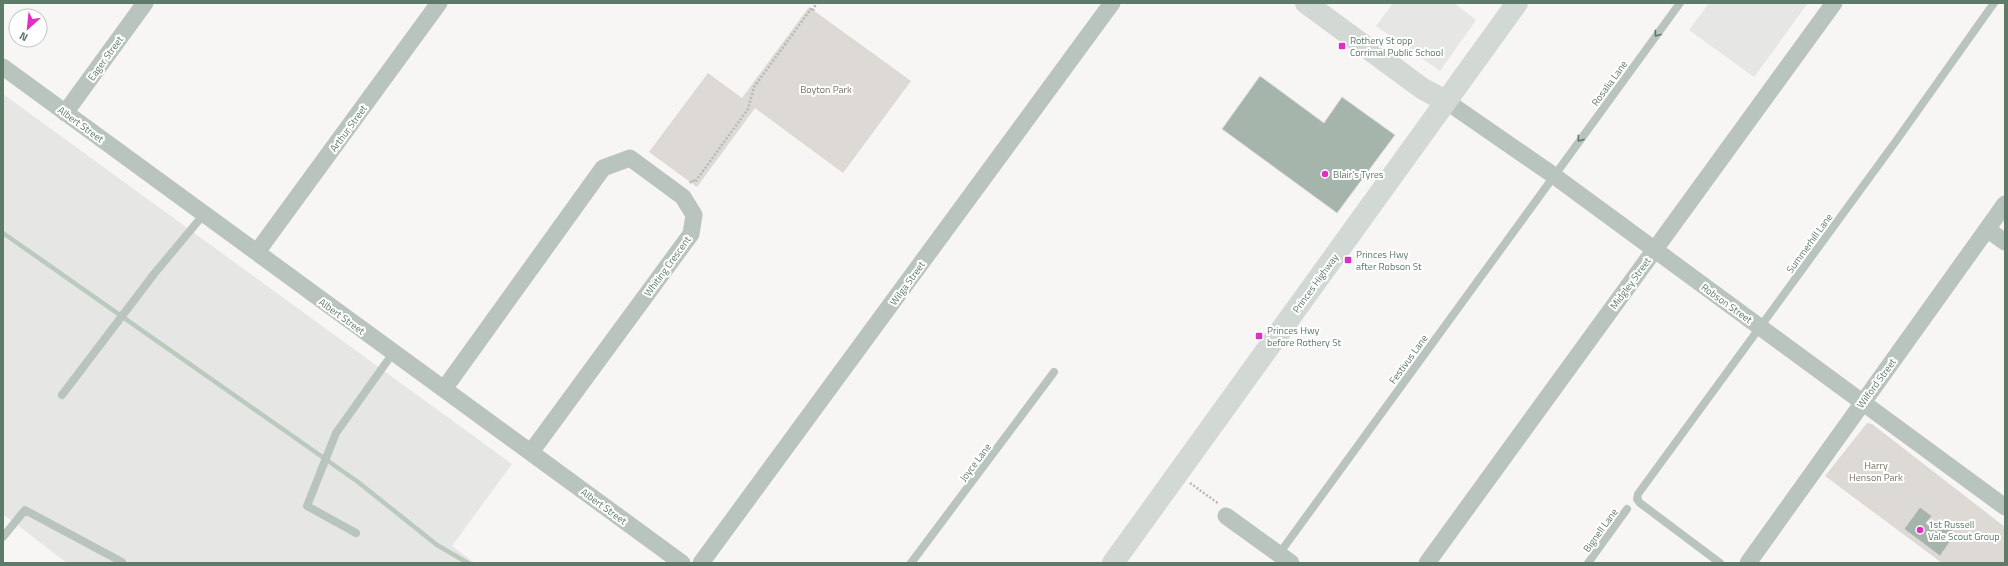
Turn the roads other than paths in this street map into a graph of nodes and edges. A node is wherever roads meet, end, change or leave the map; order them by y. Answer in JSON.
{"nodes":[{"id":1,"x":145,"y":3,"type":"edge"},
{"id":2,"x":439,"y":3,"type":"edge"},
{"id":3,"x":1112,"y":3,"type":"edge"},
{"id":4,"x":1306,"y":3,"type":"edge"},
{"id":5,"x":1517,"y":3,"type":"edge"},
{"id":6,"x":1680,"y":3,"type":"edge"},
{"id":7,"x":1834,"y":3,"type":"edge"},
{"id":8,"x":1994,"y":3,"type":"edge"},
{"id":9,"x":3,"y":67,"type":"edge"},
{"id":10,"x":1446,"y":101,"type":"junction"},
{"id":11,"x":65,"y":113,"type":"junction"},
{"id":12,"x":1553,"y":176,"type":"junction"},
{"id":13,"x":2005,"y":204,"type":"edge"},
{"id":14,"x":204,"y":214,"type":"junction"},
{"id":15,"x":1988,"y":229,"type":"junction"},
{"id":16,"x":2005,"y":242,"type":"edge"},
{"id":17,"x":1654,"y":250,"type":"junction"},
{"id":18,"x":257,"y":252,"type":"junction"},
{"id":19,"x":1760,"y":326,"type":"junction"},
{"id":20,"x":393,"y":353,"type":"junction"},
{"id":21,"x":1054,"y":372,"type":"dead end"},
{"id":22,"x":444,"y":389,"type":"junction"},
{"id":23,"x":62,"y":395,"type":"dead end"},
{"id":24,"x":1862,"y":401,"type":"junction"},
{"id":25,"x":531,"y":452,"type":"junction"},
{"id":26,"x":2005,"y":507,"type":"edge"},
{"id":27,"x":1627,"y":509,"type":"dead end"},
{"id":28,"x":1223,"y":510,"type":"road end"},
{"id":29,"x":356,"y":533,"type":"dead end"},
{"id":30,"x":3,"y":537,"type":"edge"},
{"id":31,"x":1285,"y":559,"type":"edge"},
{"id":32,"x":122,"y":562,"type":"dead end"},
{"id":33,"x":682,"y":563,"type":"edge"},
{"id":34,"x":701,"y":563,"type":"edge"},
{"id":35,"x":911,"y":563,"type":"edge"},
{"id":36,"x":1113,"y":563,"type":"edge"},
{"id":37,"x":1427,"y":563,"type":"edge"},
{"id":38,"x":1588,"y":563,"type":"edge"},
{"id":39,"x":1720,"y":563,"type":"edge"},
{"id":40,"x":1748,"y":563,"type":"edge"}],
"edges":[{"from":1,"to":11,"type":"street","name":"Eager Street"},
{"from":2,"to":18,"type":"street","name":"Arthur Street"},
{"from":3,"to":34,"type":"street","name":"Wilga Street"},
{"from":4,"to":10,"type":"main road"},
{"from":5,"to":10,"type":"main road","name":"Princes Highway"},
{"from":6,"to":12,"type":"lane","name":"Rosalia Lane","one_way":true},
{"from":7,"to":17,"type":"street","name":"Midgley Street"},
{"from":8,"to":19,"type":"lane","name":"Summerhill Lane"},
{"from":9,"to":11,"type":"street","name":"Albert Street"},
{"from":10,"to":12,"type":"street","name":"Robson Street"},
{"from":10,"to":36,"type":"main road","name":"Princes Highway"},
{"from":11,"to":14,"type":"street","name":"Albert Street"},
{"from":12,"to":17,"type":"street","name":"Robson Street"},
{"from":12,"to":31,"type":"lane","name":"Festivus Lane"},
{"from":13,"to":15,"type":"street","name":"Wilford Street"},
{"from":14,"to":18,"type":"street","name":"Albert Street"},
{"from":14,"to":23,"type":"lane"},
{"from":15,"to":16,"type":"street"},
{"from":15,"to":24,"type":"street","name":"Wilford Street"},
{"from":17,"to":19,"type":"street","name":"Robson Street"},
{"from":17,"to":37,"type":"street","name":"Midgley Street"},
{"from":18,"to":20,"type":"street","name":"Albert Street"},
{"from":19,"to":24,"type":"street","name":"Robson Street"},
{"from":19,"to":39,"type":"lane","name":"Summerhill Lane"},
{"from":20,"to":22,"type":"street","name":"Albert Street"},
{"from":20,"to":29,"type":"lane"},
{"from":21,"to":35,"type":"lane","name":"Joyce Lane"},
{"from":22,"to":25,"type":"street","name":"Albert Street"},
{"from":22,"to":25,"type":"street","name":"Whiting Crescent"},
{"from":24,"to":26,"type":"street","name":"Robson Street"},
{"from":24,"to":40,"type":"street","name":"Wilford Street"},
{"from":25,"to":33,"type":"street","name":"Albert Street"},
{"from":27,"to":38,"type":"lane","name":"Bignell Lane"},
{"from":28,"to":31,"type":"street"},
{"from":30,"to":32,"type":"lane"}]}
